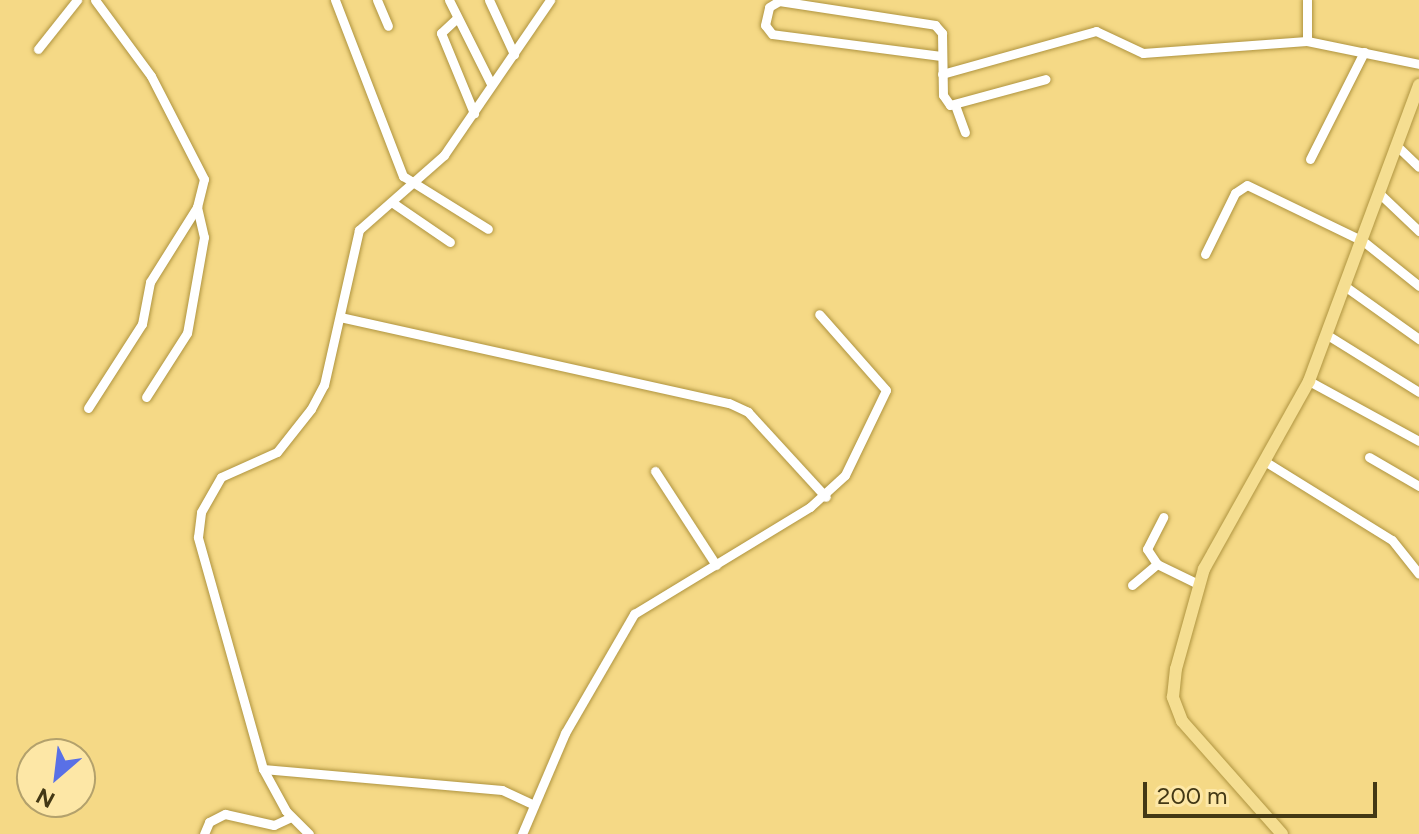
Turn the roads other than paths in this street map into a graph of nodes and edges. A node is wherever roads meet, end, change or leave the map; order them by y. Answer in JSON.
{"nodes":[{"id":1,"x":77,"y":0,"type":"edge"},
{"id":2,"x":95,"y":0,"type":"edge"},
{"id":3,"x":335,"y":0,"type":"edge"},
{"id":4,"x":377,"y":0,"type":"edge"},
{"id":5,"x":449,"y":0,"type":"edge"},
{"id":6,"x":489,"y":0,"type":"edge"},
{"id":7,"x":1307,"y":0,"type":"edge"},
{"id":8,"x":544,"y":2,"type":"edge"},
{"id":9,"x":457,"y":18,"type":"junction"},
{"id":10,"x":388,"y":26,"type":"dead end"},
{"id":11,"x":1307,"y":41,"type":"junction"},
{"id":12,"x":38,"y":49,"type":"dead end"},
{"id":13,"x":1364,"y":52,"type":"junction"},
{"id":14,"x":514,"y":54,"type":"junction"},
{"id":15,"x":941,"y":56,"type":"junction"},
{"id":16,"x":1419,"y":64,"type":"edge"},
{"id":17,"x":942,"y":74,"type":"junction"},
{"id":18,"x":1046,"y":79,"type":"dead end"},
{"id":19,"x":491,"y":84,"type":"junction"},
{"id":20,"x":1419,"y":85,"type":"edge"},
{"id":21,"x":955,"y":105,"type":"junction"},
{"id":22,"x":1416,"y":108,"type":"edge"},
{"id":23,"x":474,"y":113,"type":"junction"},
{"id":24,"x":965,"y":132,"type":"dead end"},
{"id":25,"x":1397,"y":146,"type":"junction"},
{"id":26,"x":1310,"y":159,"type":"dead end"},
{"id":27,"x":1419,"y":167,"type":"edge"},
{"id":28,"x":412,"y":184,"type":"junction"},
{"id":29,"x":1380,"y":194,"type":"junction"},
{"id":30,"x":393,"y":203,"type":"junction"},
{"id":31,"x":197,"y":207,"type":"junction"},
{"id":32,"x":488,"y":229,"type":"dead end"},
{"id":33,"x":1419,"y":231,"type":"edge"},
{"id":34,"x":1363,"y":241,"type":"junction"},
{"id":35,"x":450,"y":242,"type":"dead end"},
{"id":36,"x":1205,"y":254,"type":"dead end"},
{"id":37,"x":1419,"y":286,"type":"edge"},
{"id":38,"x":1346,"y":287,"type":"junction"},
{"id":39,"x":819,"y":314,"type":"dead end"},
{"id":40,"x":340,"y":317,"type":"junction"},
{"id":41,"x":1329,"y":336,"type":"junction"},
{"id":42,"x":1419,"y":339,"type":"edge"},
{"id":43,"x":1309,"y":381,"type":"junction"},
{"id":44,"x":1419,"y":392,"type":"edge"},
{"id":45,"x":146,"y":397,"type":"dead end"},
{"id":46,"x":88,"y":408,"type":"dead end"},
{"id":47,"x":1419,"y":441,"type":"edge"},
{"id":48,"x":1369,"y":457,"type":"dead end"},
{"id":49,"x":1266,"y":462,"type":"junction"},
{"id":50,"x":655,"y":471,"type":"dead end"},
{"id":51,"x":1419,"y":486,"type":"edge"},
{"id":52,"x":826,"y":497,"type":"junction"},
{"id":53,"x":1163,"y":517,"type":"dead end"},
{"id":54,"x":1157,"y":564,"type":"junction"},
{"id":55,"x":716,"y":565,"type":"junction"},
{"id":56,"x":1419,"y":574,"type":"edge"},
{"id":57,"x":1198,"y":584,"type":"junction"},
{"id":58,"x":1132,"y":585,"type":"dead end"},
{"id":59,"x":263,"y":769,"type":"junction"},
{"id":60,"x":534,"y":805,"type":"junction"},
{"id":61,"x":291,"y":817,"type":"junction"},
{"id":62,"x":204,"y":834,"type":"edge"},
{"id":63,"x":309,"y":834,"type":"edge"},
{"id":64,"x":522,"y":834,"type":"edge"},
{"id":65,"x":1282,"y":834,"type":"edge"}],
"edges":[{"from":1,"to":12,"type":"street"},
{"from":2,"to":31,"type":"street"},
{"from":3,"to":28,"type":"street"},
{"from":4,"to":10,"type":"street"},
{"from":5,"to":9,"type":"street"},
{"from":6,"to":14,"type":"street"},
{"from":7,"to":11,"type":"street"},
{"from":8,"to":14,"type":"street"},
{"from":9,"to":19,"type":"street"},
{"from":9,"to":23,"type":"street"},
{"from":11,"to":13,"type":"street"},
{"from":11,"to":17,"type":"street"},
{"from":13,"to":16,"type":"street"},
{"from":13,"to":26,"type":"street"},
{"from":14,"to":19,"type":"street"},
{"from":15,"to":15,"type":"street"},
{"from":15,"to":17,"type":"street"},
{"from":17,"to":21,"type":"street"},
{"from":18,"to":21,"type":"street"},
{"from":19,"to":23,"type":"street"},
{"from":20,"to":22,"type":"main road"},
{"from":21,"to":24,"type":"street"},
{"from":22,"to":25,"type":"main road"},
{"from":23,"to":28,"type":"street"},
{"from":25,"to":27,"type":"street"},
{"from":25,"to":29,"type":"main road"},
{"from":28,"to":30,"type":"street"},
{"from":28,"to":32,"type":"street"},
{"from":29,"to":33,"type":"street"},
{"from":29,"to":34,"type":"main road"},
{"from":30,"to":35,"type":"street"},
{"from":30,"to":40,"type":"street"},
{"from":31,"to":45,"type":"street"},
{"from":31,"to":46,"type":"street"},
{"from":34,"to":36,"type":"street"},
{"from":34,"to":37,"type":"street"},
{"from":34,"to":38,"type":"main road"},
{"from":38,"to":41,"type":"main road"},
{"from":38,"to":42,"type":"street"},
{"from":39,"to":52,"type":"street"},
{"from":40,"to":52,"type":"street"},
{"from":40,"to":59,"type":"street"},
{"from":41,"to":43,"type":"main road"},
{"from":41,"to":44,"type":"street"},
{"from":43,"to":47,"type":"street"},
{"from":43,"to":49,"type":"main road"},
{"from":48,"to":51,"type":"street"},
{"from":49,"to":56,"type":"street"},
{"from":49,"to":57,"type":"main road"},
{"from":50,"to":55,"type":"street"},
{"from":52,"to":55,"type":"street"},
{"from":53,"to":54,"type":"street"},
{"from":54,"to":57,"type":"street"},
{"from":54,"to":58,"type":"street"},
{"from":55,"to":60,"type":"street"},
{"from":57,"to":65,"type":"main road"},
{"from":59,"to":60,"type":"street"},
{"from":59,"to":61,"type":"street"},
{"from":60,"to":64,"type":"street"},
{"from":61,"to":62,"type":"street"},
{"from":61,"to":63,"type":"street"}]}
